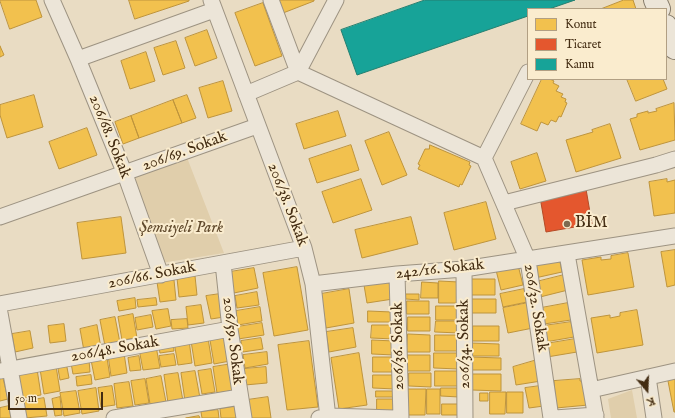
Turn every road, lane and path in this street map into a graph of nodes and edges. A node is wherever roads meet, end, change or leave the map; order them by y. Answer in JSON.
{"nodes":[{"id":1,"x":52,"y":0,"type":"edge"},
{"id":2,"x":271,"y":0,"type":"edge"},
{"id":3,"x":336,"y":0,"type":"edge"},
{"id":4,"x":213,"y":5,"type":"edge"},
{"id":5,"x":667,"y":28,"type":"edge"},
{"id":6,"x":675,"y":48,"type":"edge"},
{"id":7,"x":78,"y":59,"type":"junction"},
{"id":8,"x":298,"y":72,"type":"junction"},
{"id":9,"x":527,"y":74,"type":"edge"},
{"id":10,"x":246,"y":94,"type":"junction"},
{"id":11,"x":257,"y":126,"type":"junction"},
{"id":12,"x":484,"y":158,"type":"junction"},
{"id":13,"x":675,"y":160,"type":"edge"},
{"id":14,"x":125,"y":174,"type":"junction"},
{"id":15,"x":504,"y":203,"type":"junction"},
{"id":16,"x":0,"y":217,"type":"edge"},
{"id":17,"x":675,"y":236,"type":"edge"},
{"id":18,"x":304,"y":248,"type":"junction"},
{"id":19,"x":567,"y":254,"type":"junction"},
{"id":20,"x":528,"y":260,"type":"junction"},
{"id":21,"x":223,"y":263,"type":"junction"},
{"id":22,"x":464,"y":269,"type":"junction"},
{"id":23,"x":397,"y":274,"type":"junction"},
{"id":24,"x":161,"y":275,"type":"junction"},
{"id":25,"x":313,"y":284,"type":"junction"},
{"id":26,"x":0,"y":304,"type":"edge"},
{"id":27,"x":0,"y":313,"type":"edge"},
{"id":28,"x":230,"y":329,"type":"junction"},
{"id":29,"x":5,"y":370,"type":"edge"},
{"id":30,"x":675,"y":371,"type":"edge"},
{"id":31,"x":648,"y":377,"type":"junction"},
{"id":32,"x":591,"y":390,"type":"junction"},
{"id":33,"x":240,"y":397,"type":"junction"},
{"id":34,"x":325,"y":417,"type":"edge"},
{"id":35,"x":596,"y":417,"type":"edge"},
{"id":36,"x":19,"y":418,"type":"edge"},
{"id":37,"x":114,"y":418,"type":"edge"},
{"id":38,"x":244,"y":418,"type":"edge"},
{"id":39,"x":395,"y":418,"type":"edge"},
{"id":40,"x":401,"y":418,"type":"edge"},
{"id":41,"x":465,"y":418,"type":"edge"},
{"id":42,"x":551,"y":418,"type":"edge"},
{"id":43,"x":555,"y":418,"type":"edge"},
{"id":44,"x":654,"y":418,"type":"edge"}],
"edges":[{"from":1,"to":7,"type":"street","name":"206/68. Sokak"},
{"from":2,"to":8,"type":"street"},
{"from":3,"to":8,"type":"street"},
{"from":4,"to":7,"type":"street"},
{"from":4,"to":10,"type":"street","name":"206/38. Sokak"},
{"from":5,"to":6,"type":"main road"},
{"from":7,"to":14,"type":"street","name":"206/68. Sokak"},
{"from":8,"to":10,"type":"street"},
{"from":8,"to":12,"type":"street"},
{"from":9,"to":12,"type":"street"},
{"from":10,"to":11,"type":"street","name":"206/38. Sokak"},
{"from":11,"to":14,"type":"street","name":"206/69. Sokak"},
{"from":11,"to":18,"type":"street","name":"206/38. Sokak"},
{"from":12,"to":15,"type":"street","name":"206/32. Sokak"},
{"from":13,"to":15,"type":"street"},
{"from":14,"to":16,"type":"street","name":"206/69. Sokak"},
{"from":14,"to":24,"type":"street","name":"206/68. Sokak"},
{"from":15,"to":20,"type":"street","name":"206/32. Sokak"},
{"from":17,"to":19,"type":"street","name":"242/16. Sokak"},
{"from":18,"to":21,"type":"street","name":"206/66. Sokak"},
{"from":18,"to":25,"type":"street","name":"206/38. Sokak"},
{"from":19,"to":20,"type":"street","name":"242/16. Sokak"},
{"from":19,"to":32,"type":"street"},
{"from":20,"to":22,"type":"street","name":"242/16. Sokak"},
{"from":20,"to":42,"type":"street","name":"206/32. Sokak"},
{"from":21,"to":24,"type":"street","name":"206/66. Sokak"},
{"from":21,"to":28,"type":"street","name":"206/59. Sokak"},
{"from":22,"to":23,"type":"street","name":"242/16. Sokak"},
{"from":22,"to":41,"type":"street","name":"206/34. Sokak"},
{"from":23,"to":25,"type":"street","name":"242/16. Sokak"},
{"from":23,"to":40,"type":"street","name":"206/36. Sokak"},
{"from":24,"to":26,"type":"street","name":"206/66. Sokak"},
{"from":25,"to":34,"type":"street","name":"206/38. Sokak"},
{"from":27,"to":29,"type":"street"},
{"from":28,"to":29,"type":"street","name":"206/48. Sokak"},
{"from":28,"to":33,"type":"street","name":"206/59. Sokak"},
{"from":29,"to":36,"type":"street"},
{"from":30,"to":31,"type":"street"},
{"from":31,"to":32,"type":"street"},
{"from":31,"to":44,"type":"street"},
{"from":32,"to":35,"type":"street"},
{"from":33,"to":37,"type":"street"},
{"from":33,"to":38,"type":"street","name":"206/59. Sokak"},
{"from":34,"to":39,"type":"street"},
{"from":35,"to":43,"type":"street"}]}
